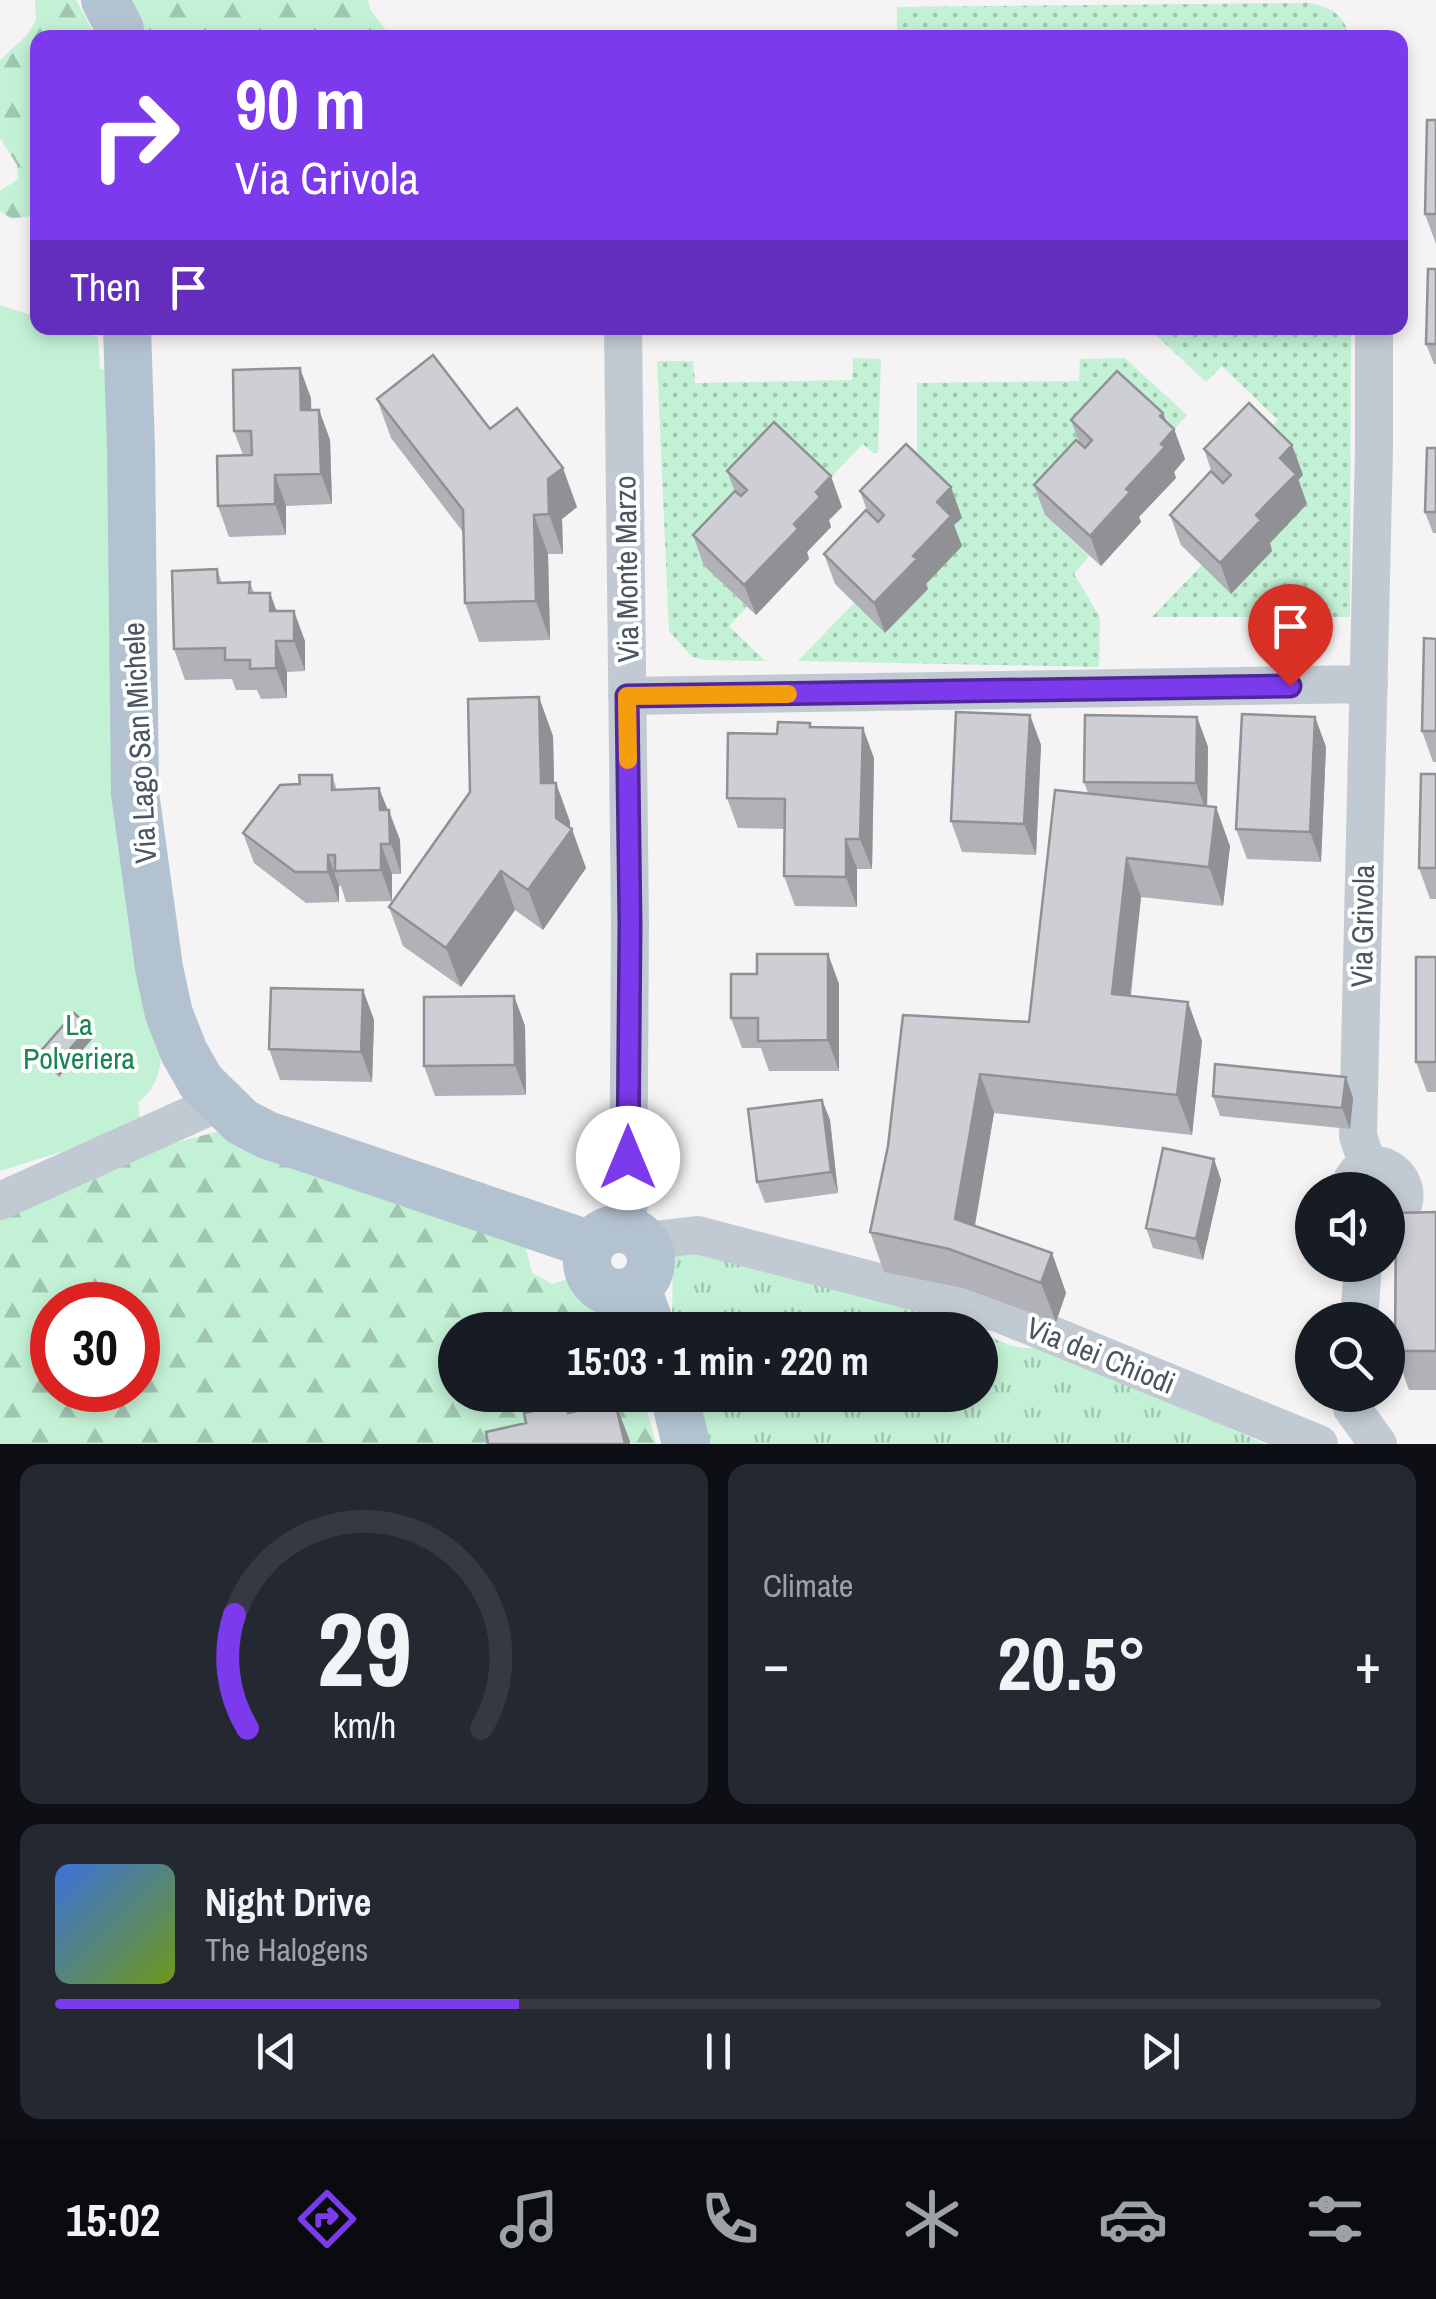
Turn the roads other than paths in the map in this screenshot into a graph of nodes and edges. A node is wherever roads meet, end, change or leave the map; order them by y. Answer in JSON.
{"nodes":[{"id":1,"x":105,"y":0,"type":"edge"},
{"id":2,"x":120,"y":30,"type":"edge"},
{"id":3,"x":128,"y":335,"type":"edge"},
{"id":4,"x":623,"y":335,"type":"edge"},
{"id":5,"x":1374,"y":335,"type":"edge"},
{"id":6,"x":1370,"y":684,"type":"junction"},
{"id":7,"x":627,"y":696,"type":"junction"},
{"id":8,"x":220,"y":1102,"type":"junction"},
{"id":9,"x":1358,"y":1172,"type":"edge"},
{"id":10,"x":1368,"y":1172,"type":"edge"},
{"id":11,"x":1396,"y":1172,"type":"edge"},
{"id":12,"x":0,"y":1201,"type":"edge"},
{"id":13,"x":621,"y":1239,"type":"junction"},
{"id":14,"x":644,"y":1309,"type":"edge"},
{"id":15,"x":678,"y":1412,"type":"edge"},
{"id":16,"x":1355,"y":1412,"type":"edge"},
{"id":17,"x":686,"y":1444,"type":"edge"},
{"id":18,"x":1319,"y":1444,"type":"edge"},
{"id":19,"x":1378,"y":1444,"type":"edge"}],
"edges":[{"from":1,"to":2,"type":"main road"},
{"from":3,"to":8,"type":"main road","name":"Via Lago San Michele"},
{"from":4,"to":7,"type":"street","name":"Via Monte Marzo"},
{"from":5,"to":6,"type":"street","name":"Via Grivola"},
{"from":6,"to":7,"type":"street"},
{"from":6,"to":9,"type":"street","name":"Via Grivola"},
{"from":7,"to":13,"type":"street","name":"Via Monte Marzo"},
{"from":8,"to":12,"type":"street"},
{"from":8,"to":13,"type":"main road","name":"Via Lago San Michele"},
{"from":10,"to":11,"type":"street","name":"Via Grivola"},
{"from":13,"to":14,"type":"main road"},
{"from":13,"to":18,"type":"street","name":"Via dei Chiodi"},
{"from":15,"to":17,"type":"main road"},
{"from":16,"to":19,"type":"street"}]}
